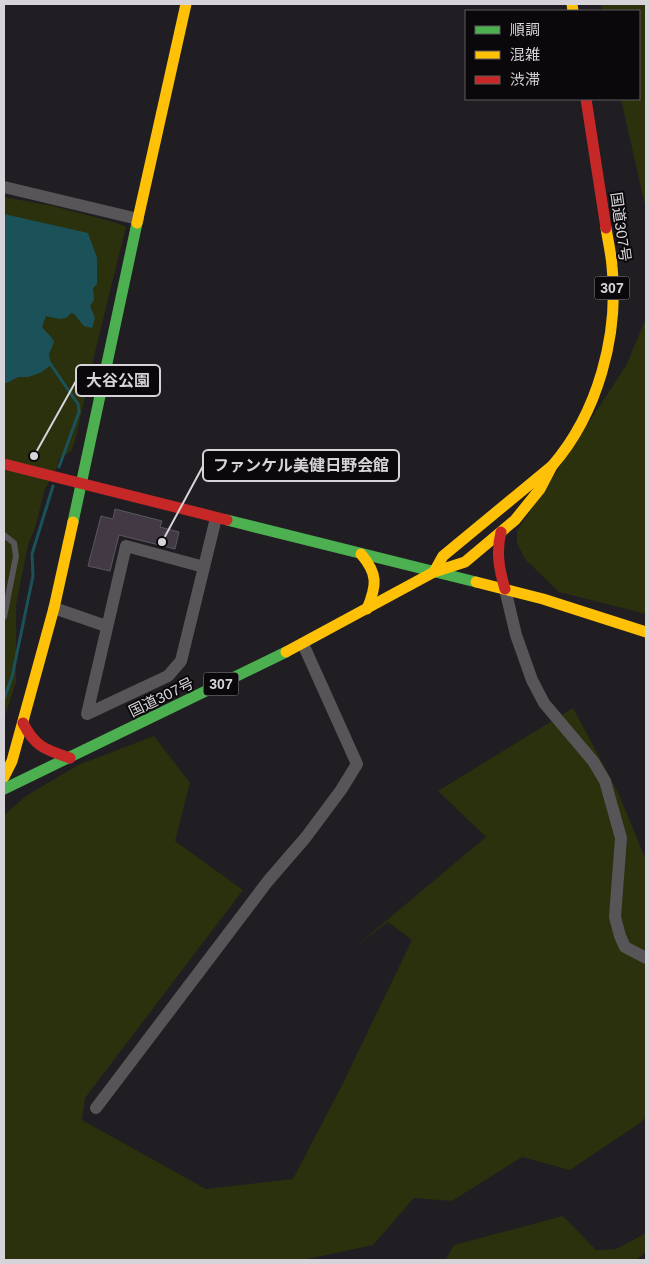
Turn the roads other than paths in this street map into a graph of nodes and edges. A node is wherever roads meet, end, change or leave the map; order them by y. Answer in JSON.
{"nodes":[{"id":1,"x":186,"y":4,"type":"edge"},
{"id":2,"x":586,"y":100,"type":"edge"},
{"id":3,"x":4,"y":187,"type":"edge"},
{"id":4,"x":138,"y":219,"type":"junction"},
{"id":5,"x":4,"y":464,"type":"edge"},
{"id":6,"x":552,"y":466,"type":"junction"},
{"id":7,"x":81,"y":484,"type":"junction"},
{"id":8,"x":216,"y":518,"type":"junction"},
{"id":9,"x":500,"y":532,"type":"junction"},
{"id":10,"x":4,"y":534,"type":"edge"},
{"id":11,"x":361,"y":554,"type":"junction"},
{"id":12,"x":204,"y":567,"type":"junction"},
{"id":13,"x":434,"y":572,"type":"junction"},
{"id":14,"x":505,"y":589,"type":"junction"},
{"id":15,"x":54,"y":608,"type":"junction"},
{"id":16,"x":367,"y":609,"type":"junction"},
{"id":17,"x":4,"y":617,"type":"edge"},
{"id":18,"x":106,"y":626,"type":"junction"},
{"id":19,"x":646,"y":632,"type":"edge"},
{"id":20,"x":303,"y":644,"type":"junction"},
{"id":21,"x":23,"y":724,"type":"junction"},
{"id":22,"x":70,"y":758,"type":"junction"},
{"id":23,"x":4,"y":777,"type":"edge"},
{"id":24,"x":4,"y":789,"type":"edge"},
{"id":25,"x":646,"y":958,"type":"edge"},
{"id":26,"x":96,"y":1108,"type":"dead end"}],
"edges":[{"from":1,"to":4,"type":"main road"},
{"from":2,"to":6,"type":"main road","name":"国道307号","number":"307"},
{"from":3,"to":4,"type":"street"},
{"from":4,"to":7,"type":"main road"},
{"from":5,"to":7,"type":"main road"},
{"from":6,"to":9,"type":"main road","name":"国道307号","number":"307"},
{"from":6,"to":13,"type":"main road","name":"国道307号","number":"307"},
{"from":7,"to":8,"type":"main road"},
{"from":7,"to":15,"type":"main road"},
{"from":8,"to":11,"type":"main road"},
{"from":8,"to":12,"type":"street"},
{"from":9,"to":13,"type":"main road","name":"国道307号","number":"307"},
{"from":9,"to":14,"type":"main road"},
{"from":10,"to":17,"type":"lane"},
{"from":11,"to":13,"type":"main road"},
{"from":11,"to":16,"type":"main road"},
{"from":12,"to":18,"type":"street"},
{"from":12,"to":18,"type":"street"},
{"from":13,"to":14,"type":"main road"},
{"from":13,"to":16,"type":"main road","name":"国道307号","number":"307"},
{"from":14,"to":19,"type":"main road"},
{"from":14,"to":25,"type":"street"},
{"from":15,"to":18,"type":"street"},
{"from":15,"to":21,"type":"main road"},
{"from":16,"to":20,"type":"main road","name":"国道307号","number":"307"},
{"from":20,"to":22,"type":"main road","name":"国道307号","number":"307"},
{"from":20,"to":26,"type":"street"},
{"from":21,"to":22,"type":"main road"},
{"from":21,"to":23,"type":"main road"},
{"from":22,"to":24,"type":"main road","name":"国道307号","number":"307"}]}
